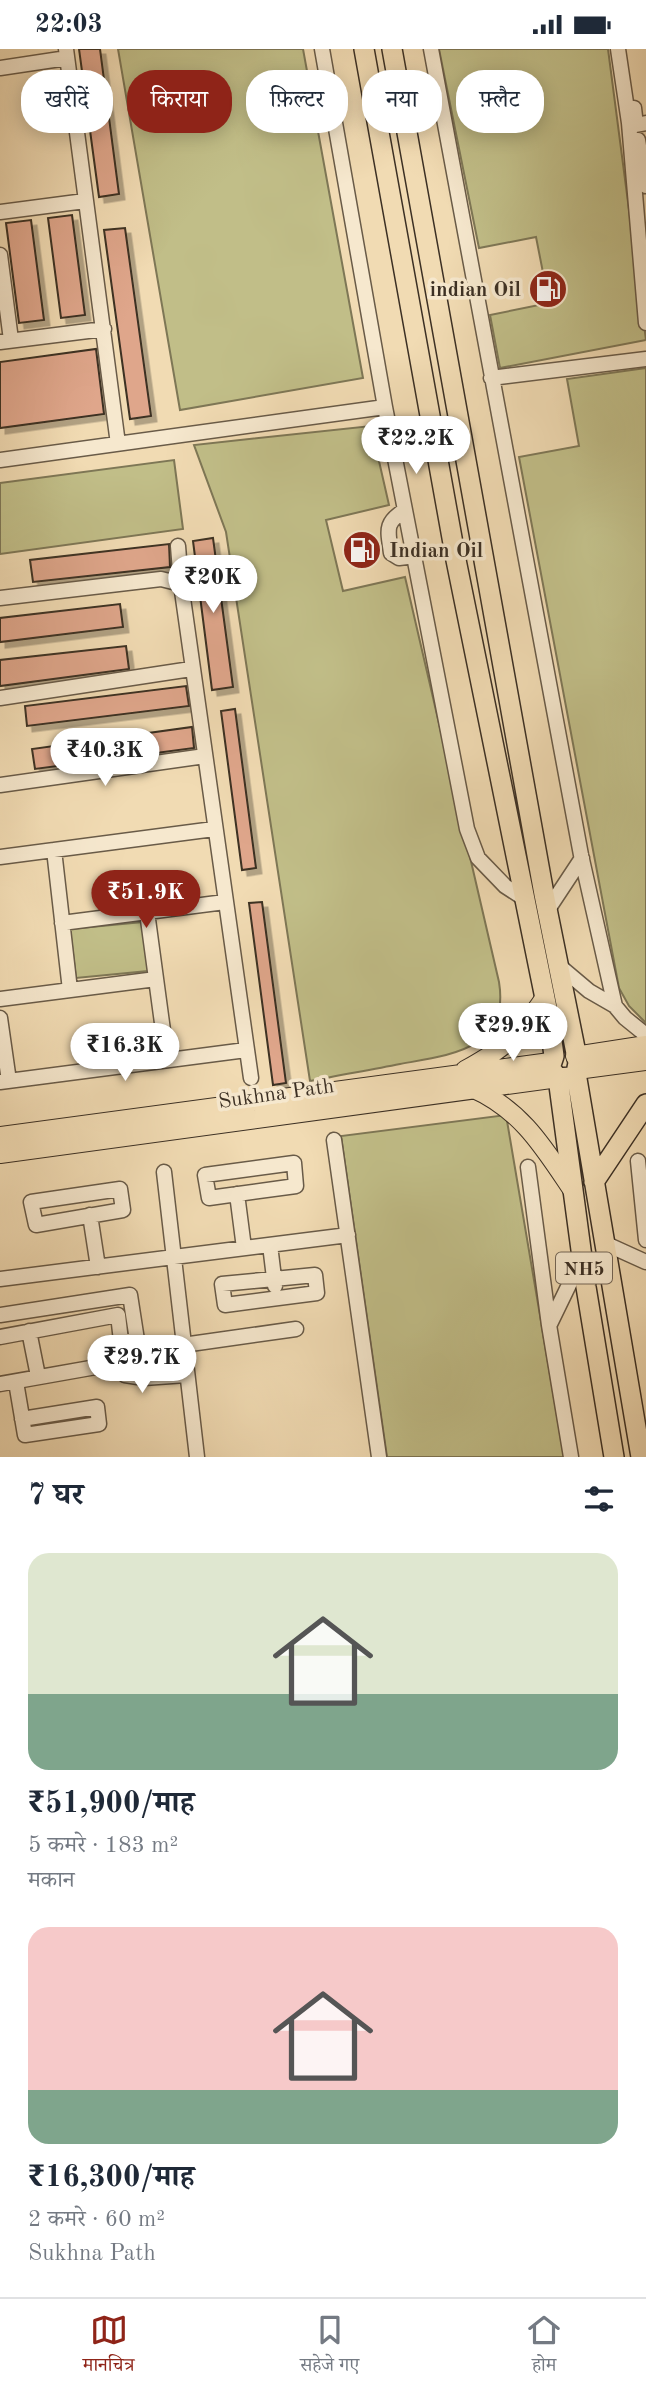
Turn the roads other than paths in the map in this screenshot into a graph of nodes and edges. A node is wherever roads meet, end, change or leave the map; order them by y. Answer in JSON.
{"nodes":[{"id":1,"x":322,"y":49,"type":"edge"},
{"id":2,"x":364,"y":49,"type":"edge"},
{"id":3,"x":392,"y":49,"type":"edge"},
{"id":4,"x":431,"y":49,"type":"edge"},
{"id":5,"x":618,"y":49,"type":"edge"},
{"id":6,"x":628,"y":49,"type":"edge"},
{"id":7,"x":67,"y":53,"type":"edge"},
{"id":8,"x":0,"y":68,"type":"edge"},
{"id":9,"x":641,"y":124,"type":"edge"},
{"id":10,"x":646,"y":186,"type":"edge"},
{"id":11,"x":85,"y":201,"type":"junction"},
{"id":12,"x":0,"y":212,"type":"edge"},
{"id":13,"x":0,"y":255,"type":"edge"},
{"id":14,"x":646,"y":323,"type":"edge"},
{"id":15,"x":104,"y":329,"type":"junction"},
{"id":16,"x":6,"y":341,"type":"edge"},
{"id":17,"x":646,"y":359,"type":"edge"},
{"id":18,"x":491,"y":378,"type":"junction"},
{"id":19,"x":385,"y":407,"type":"junction"},
{"id":20,"x":118,"y":444,"type":"junction"},
{"id":21,"x":0,"y":460,"type":"edge"},
{"id":22,"x":405,"y":510,"type":"junction"},
{"id":23,"x":178,"y":546,"type":"dead end"},
{"id":24,"x":415,"y":556,"type":"junction"},
{"id":25,"x":181,"y":584,"type":"junction"},
{"id":26,"x":0,"y":598,"type":"edge"},
{"id":27,"x":191,"y":669,"type":"junction"},
{"id":28,"x":0,"y":698,"type":"edge"},
{"id":29,"x":205,"y":756,"type":"junction"},
{"id":30,"x":0,"y":785,"type":"edge"},
{"id":31,"x":214,"y":829,"type":"junction"},
{"id":32,"x":54,"y":850,"type":"junction"},
{"id":33,"x":0,"y":857,"type":"edge"},
{"id":34,"x":582,"y":858,"type":"junction"},
{"id":35,"x":525,"y":899,"type":"junction"},
{"id":36,"x":225,"y":902,"type":"junction"},
{"id":37,"x":547,"y":911,"type":"junction"},
{"id":38,"x":147,"y":912,"type":"junction"},
{"id":39,"x":62,"y":923,"type":"junction"},
{"id":40,"x":557,"y":964,"type":"junction"},
{"id":41,"x":156,"y":979,"type":"junction"},
{"id":42,"x":70,"y":990,"type":"junction"},
{"id":43,"x":544,"y":997,"type":"junction"},
{"id":44,"x":0,"y":999,"type":"edge"},
{"id":45,"x":615,"y":1006,"type":"junction"},
{"id":46,"x":0,"y":1018,"type":"edge"},
{"id":47,"x":646,"y":1035,"type":"edge"},
{"id":48,"x":646,"y":1045,"type":"edge"},
{"id":49,"x":246,"y":1050,"type":"junction"},
{"id":50,"x":167,"y":1060,"type":"junction"},
{"id":51,"x":646,"y":1061,"type":"edge"},
{"id":52,"x":565,"y":1066,"type":"junction"},
{"id":53,"x":456,"y":1075,"type":"junction"},
{"id":54,"x":251,"y":1078,"type":"dead end"},
{"id":55,"x":4,"y":1081,"type":"edge"},
{"id":56,"x":472,"y":1088,"type":"junction"},
{"id":57,"x":646,"y":1104,"type":"edge"},
{"id":58,"x":0,"y":1136,"type":"edge"},
{"id":59,"x":334,"y":1140,"type":"dead end"},
{"id":60,"x":0,"y":1154,"type":"edge"},
{"id":61,"x":638,"y":1161,"type":"dead end"},
{"id":62,"x":528,"y":1167,"type":"dead end"},
{"id":63,"x":164,"y":1172,"type":"dead end"},
{"id":64,"x":594,"y":1182,"type":"junction"},
{"id":65,"x":573,"y":1191,"type":"junction"},
{"id":66,"x":237,"y":1194,"type":"junction"},
{"id":67,"x":90,"y":1215,"type":"junction"},
{"id":68,"x":348,"y":1235,"type":"junction"},
{"id":69,"x":646,"y":1240,"type":"edge"},
{"id":70,"x":604,"y":1243,"type":"junction"},
{"id":71,"x":270,"y":1245,"type":"junction"},
{"id":72,"x":244,"y":1248,"type":"junction"},
{"id":73,"x":172,"y":1257,"type":"junction"},
{"id":74,"x":582,"y":1258,"type":"junction"},
{"id":75,"x":646,"y":1262,"type":"edge"},
{"id":76,"x":98,"y":1266,"type":"junction"},
{"id":77,"x":274,"y":1277,"type":"junction"},
{"id":78,"x":0,"y":1279,"type":"edge"},
{"id":79,"x":277,"y":1297,"type":"junction"},
{"id":80,"x":0,"y":1315,"type":"edge"},
{"id":81,"x":550,"y":1325,"type":"junction"},
{"id":82,"x":296,"y":1329,"type":"dead end"},
{"id":83,"x":29,"y":1331,"type":"junction"},
{"id":84,"x":0,"y":1337,"type":"edge"},
{"id":85,"x":120,"y":1342,"type":"junction"},
{"id":86,"x":183,"y":1345,"type":"junction"},
{"id":87,"x":113,"y":1364,"type":"junction"},
{"id":88,"x":186,"y":1375,"type":"junction"},
{"id":89,"x":38,"y":1376,"type":"junction"},
{"id":90,"x":16,"y":1382,"type":"junction"},
{"id":91,"x":0,"y":1384,"type":"edge"},
{"id":92,"x":22,"y":1419,"type":"junction"},
{"id":93,"x":197,"y":1457,"type":"edge"},
{"id":94,"x":379,"y":1457,"type":"edge"},
{"id":95,"x":571,"y":1457,"type":"edge"},
{"id":96,"x":614,"y":1457,"type":"edge"},
{"id":97,"x":641,"y":1457,"type":"edge"}],
"edges":[{"from":1,"to":19,"type":"street"},
{"from":2,"to":35,"type":"highway","number":"NH5"},
{"from":3,"to":37,"type":"highway","number":"NH5"},
{"from":4,"to":18,"type":"street"},
{"from":5,"to":14,"type":"street"},
{"from":6,"to":9,"type":"street"},
{"from":7,"to":8,"type":"street"},
{"from":7,"to":11,"type":"street"},
{"from":9,"to":10,"type":"street"},
{"from":11,"to":12,"type":"street"},
{"from":11,"to":15,"type":"street"},
{"from":13,"to":16,"type":"street"},
{"from":15,"to":16,"type":"street"},
{"from":15,"to":20,"type":"street"},
{"from":17,"to":18,"type":"street"},
{"from":18,"to":34,"type":"street"},
{"from":19,"to":20,"type":"street"},
{"from":19,"to":22,"type":"street"},
{"from":20,"to":21,"type":"street"},
{"from":22,"to":24,"type":"street"},
{"from":22,"to":24,"type":"street"},
{"from":23,"to":25,"type":"street"},
{"from":24,"to":35,"type":"street"},
{"from":25,"to":26,"type":"street"},
{"from":25,"to":27,"type":"street"},
{"from":27,"to":28,"type":"street"},
{"from":27,"to":29,"type":"street"},
{"from":29,"to":30,"type":"street"},
{"from":29,"to":31,"type":"street"},
{"from":31,"to":32,"type":"street"},
{"from":31,"to":36,"type":"street"},
{"from":32,"to":33,"type":"street"},
{"from":32,"to":39,"type":"street"},
{"from":34,"to":37,"type":"street"},
{"from":34,"to":45,"type":"street"},
{"from":35,"to":43,"type":"highway","number":"NH5"},
{"from":36,"to":38,"type":"street"},
{"from":36,"to":49,"type":"street"},
{"from":37,"to":40,"type":"highway","number":"NH5"},
{"from":38,"to":39,"type":"street"},
{"from":38,"to":41,"type":"street"},
{"from":39,"to":42,"type":"street"},
{"from":40,"to":45,"type":"street"},
{"from":40,"to":52,"type":"highway","number":"NH5"},
{"from":41,"to":42,"type":"street"},
{"from":41,"to":50,"type":"street"},
{"from":42,"to":44,"type":"street"},
{"from":43,"to":52,"type":"highway","number":"NH5"},
{"from":43,"to":53,"type":"main road"},
{"from":45,"to":47,"type":"street"},
{"from":46,"to":55,"type":"street"},
{"from":48,"to":52,"type":"main road"},
{"from":49,"to":50,"type":"street"},
{"from":49,"to":54,"type":"street"},
{"from":50,"to":55,"type":"street"},
{"from":51,"to":52,"type":"main road"},
{"from":52,"to":53,"type":"main road","name":"Sukhna Path"},
{"from":52,"to":56,"type":"main road","name":"Sukhna Path"},
{"from":52,"to":64,"type":"highway","number":"NH5"},
{"from":52,"to":65,"type":"highway","number":"NH5"},
{"from":53,"to":58,"type":"main road","name":"Sukhna Path"},
{"from":56,"to":60,"type":"main road","name":"Sukhna Path"},
{"from":56,"to":65,"type":"main road"},
{"from":57,"to":64,"type":"highway"},
{"from":59,"to":68,"type":"street"},
{"from":61,"to":69,"type":"street"},
{"from":62,"to":81,"type":"street"},
{"from":63,"to":73,"type":"street"},
{"from":64,"to":70,"type":"highway","number":"NH5"},
{"from":65,"to":74,"type":"highway","number":"NH5"},
{"from":66,"to":66,"type":"street"},
{"from":66,"to":72,"type":"street"},
{"from":67,"to":67,"type":"street"},
{"from":67,"to":76,"type":"street"},
{"from":68,"to":71,"type":"street"},
{"from":68,"to":94,"type":"street"},
{"from":70,"to":75,"type":"street"},
{"from":70,"to":97,"type":"highway","number":"NH5"},
{"from":71,"to":72,"type":"street"},
{"from":71,"to":77,"type":"street"},
{"from":72,"to":73,"type":"street"},
{"from":73,"to":76,"type":"street"},
{"from":73,"to":86,"type":"street"},
{"from":74,"to":81,"type":"street"},
{"from":74,"to":96,"type":"highway","number":"NH5"},
{"from":76,"to":78,"type":"street"},
{"from":77,"to":79,"type":"street"},
{"from":77,"to":79,"type":"street"},
{"from":77,"to":79,"type":"street"},
{"from":80,"to":85,"type":"street"},
{"from":81,"to":95,"type":"street"},
{"from":82,"to":86,"type":"street"},
{"from":83,"to":84,"type":"street"},
{"from":83,"to":85,"type":"street"},
{"from":83,"to":89,"type":"street"},
{"from":85,"to":87,"type":"street"},
{"from":86,"to":88,"type":"street"},
{"from":87,"to":88,"type":"street"},
{"from":87,"to":89,"type":"street"},
{"from":88,"to":93,"type":"street"},
{"from":89,"to":90,"type":"street"},
{"from":90,"to":91,"type":"street"},
{"from":90,"to":92,"type":"street"},
{"from":92,"to":92,"type":"street"}]}
